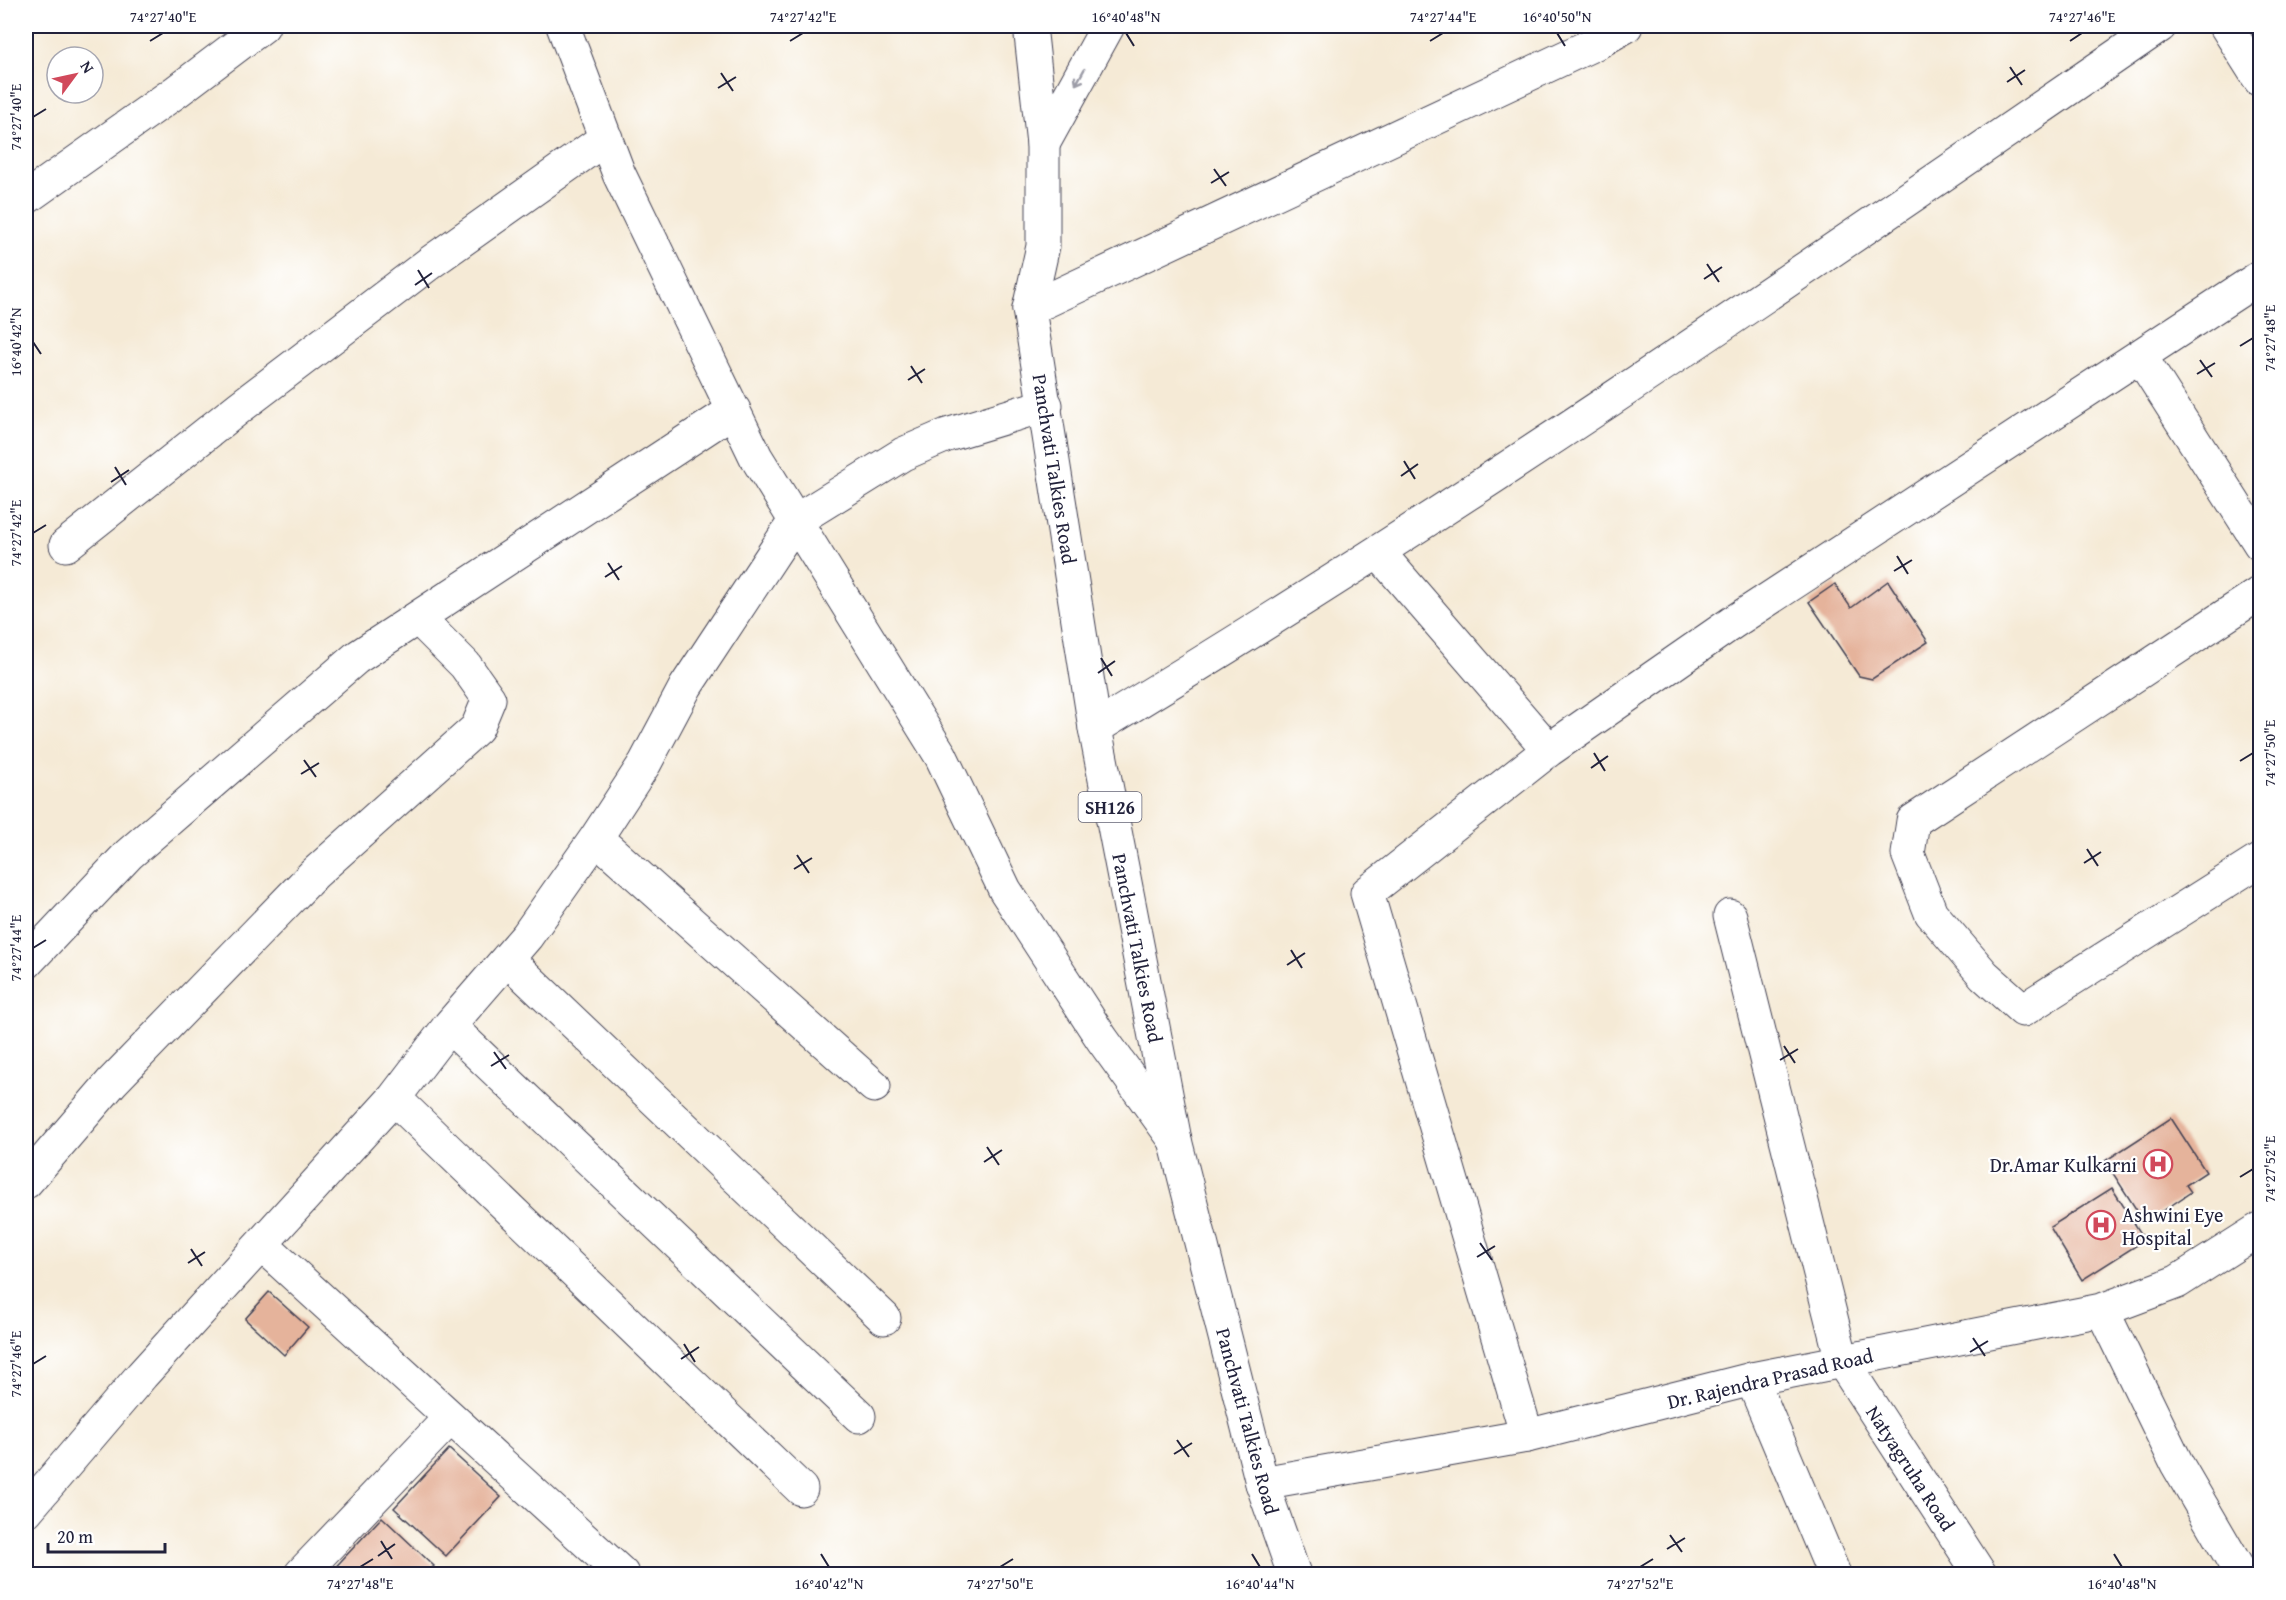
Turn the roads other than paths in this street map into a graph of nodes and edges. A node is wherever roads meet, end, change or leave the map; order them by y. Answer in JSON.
{"nodes":[{"id":1,"x":263,"y":26,"type":"edge"},
{"id":2,"x":563,"y":26,"type":"edge"},
{"id":3,"x":1030,"y":26,"type":"edge"},
{"id":4,"x":1108,"y":26,"type":"edge"},
{"id":5,"x":1626,"y":26,"type":"edge"},
{"id":6,"x":2160,"y":26,"type":"edge"},
{"id":7,"x":2226,"y":26,"type":"edge"},
{"id":8,"x":2260,"y":80,"type":"edge"},
{"id":9,"x":606,"y":138,"type":"junction"},
{"id":10,"x":1043,"y":144,"type":"junction"},
{"id":11,"x":26,"y":198,"type":"edge"},
{"id":12,"x":2260,"y":277,"type":"edge"},
{"id":13,"x":1029,"y":309,"type":"junction"},
{"id":14,"x":2140,"y":356,"type":"junction"},
{"id":15,"x":1046,"y":405,"type":"junction"},
{"id":16,"x":734,"y":410,"type":"junction"},
{"id":17,"x":795,"y":521,"type":"junction"},
{"id":18,"x":66,"y":544,"type":"dead end"},
{"id":19,"x":2260,"y":544,"type":"edge"},
{"id":20,"x":1379,"y":553,"type":"junction"},
{"id":21,"x":2260,"y":593,"type":"edge"},
{"id":22,"x":418,"y":618,"type":"junction"},
{"id":23,"x":1095,"y":728,"type":"junction"},
{"id":24,"x":1549,"y":750,"type":"junction"},
{"id":25,"x":596,"y":838,"type":"junction"},
{"id":26,"x":2260,"y":860,"type":"edge"},
{"id":27,"x":1730,"y":916,"type":"dead end"},
{"id":28,"x":507,"y":959,"type":"junction"},
{"id":29,"x":26,"y":963,"type":"edge"},
{"id":30,"x":449,"y":1026,"type":"junction"},
{"id":31,"x":874,"y":1086,"type":"dead end"},
{"id":32,"x":394,"y":1098,"type":"junction"},
{"id":33,"x":1175,"y":1140,"type":"junction"},
{"id":34,"x":26,"y":1182,"type":"edge"},
{"id":35,"x":2260,"y":1229,"type":"edge"},
{"id":36,"x":262,"y":1245,"type":"junction"},
{"id":37,"x":2103,"y":1310,"type":"junction"},
{"id":38,"x":884,"y":1318,"type":"dead end"},
{"id":39,"x":1842,"y":1360,"type":"junction"},
{"id":40,"x":1752,"y":1379,"type":"junction"},
{"id":41,"x":859,"y":1416,"type":"dead end"},
{"id":42,"x":450,"y":1418,"type":"junction"},
{"id":43,"x":1527,"y":1436,"type":"junction"},
{"id":44,"x":1262,"y":1484,"type":"junction"},
{"id":45,"x":801,"y":1489,"type":"dead end"},
{"id":46,"x":26,"y":1510,"type":"edge"},
{"id":47,"x":301,"y":1575,"type":"edge"},
{"id":48,"x":622,"y":1575,"type":"edge"},
{"id":49,"x":1294,"y":1575,"type":"edge"},
{"id":50,"x":1834,"y":1575,"type":"edge"},
{"id":51,"x":1980,"y":1575,"type":"edge"},
{"id":52,"x":2241,"y":1575,"type":"edge"}],
"edges":[{"from":1,"to":11,"type":"street"},
{"from":2,"to":9,"type":"street"},
{"from":3,"to":10,"type":"street","name":"Panchvati Talkies Road","number":"SH126"},
{"from":4,"to":10,"type":"street","one_way":true},
{"from":5,"to":13,"type":"street"},
{"from":6,"to":20,"type":"street"},
{"from":7,"to":8,"type":"street"},
{"from":9,"to":16,"type":"street"},
{"from":9,"to":18,"type":"street"},
{"from":10,"to":13,"type":"street","name":"Panchvati Talkies Road","number":"SH126"},
{"from":12,"to":14,"type":"street"},
{"from":13,"to":15,"type":"street","name":"Panchvati Talkies Road","number":"SH126"},
{"from":14,"to":19,"type":"street"},
{"from":14,"to":24,"type":"street"},
{"from":15,"to":17,"type":"street"},
{"from":15,"to":23,"type":"street","name":"Panchvati Talkies Road","number":"SH126"},
{"from":16,"to":17,"type":"street"},
{"from":16,"to":22,"type":"street"},
{"from":17,"to":25,"type":"street"},
{"from":17,"to":33,"type":"street"},
{"from":20,"to":23,"type":"street"},
{"from":20,"to":24,"type":"street"},
{"from":21,"to":26,"type":"street"},
{"from":22,"to":29,"type":"street"},
{"from":22,"to":34,"type":"street"},
{"from":23,"to":33,"type":"street","name":"Panchvati Talkies Road","number":"SH126"},
{"from":24,"to":43,"type":"street"},
{"from":25,"to":28,"type":"street"},
{"from":25,"to":31,"type":"street"},
{"from":27,"to":39,"type":"street","name":"Natyagruha Road"},
{"from":28,"to":30,"type":"street"},
{"from":28,"to":38,"type":"street"},
{"from":30,"to":32,"type":"street"},
{"from":30,"to":41,"type":"street"},
{"from":32,"to":36,"type":"street"},
{"from":32,"to":45,"type":"street"},
{"from":33,"to":44,"type":"street","name":"Panchvati Talkies Road","number":"SH126"},
{"from":35,"to":37,"type":"street","name":"Dr. Rajendra Prasad Road"},
{"from":36,"to":42,"type":"street"},
{"from":36,"to":46,"type":"street"},
{"from":37,"to":39,"type":"street","name":"Dr. Rajendra Prasad Road"},
{"from":37,"to":52,"type":"street"},
{"from":39,"to":40,"type":"street","name":"Dr. Rajendra Prasad Road"},
{"from":39,"to":51,"type":"street","name":"Natyagruha Road"},
{"from":40,"to":43,"type":"street","name":"Dr. Rajendra Prasad Road"},
{"from":40,"to":50,"type":"street"},
{"from":42,"to":47,"type":"street"},
{"from":42,"to":48,"type":"street"},
{"from":43,"to":44,"type":"street","name":"Dr. Rajendra Prasad Road"},
{"from":44,"to":49,"type":"street","name":"Panchvati Talkies Road","number":"SH126"}]}
